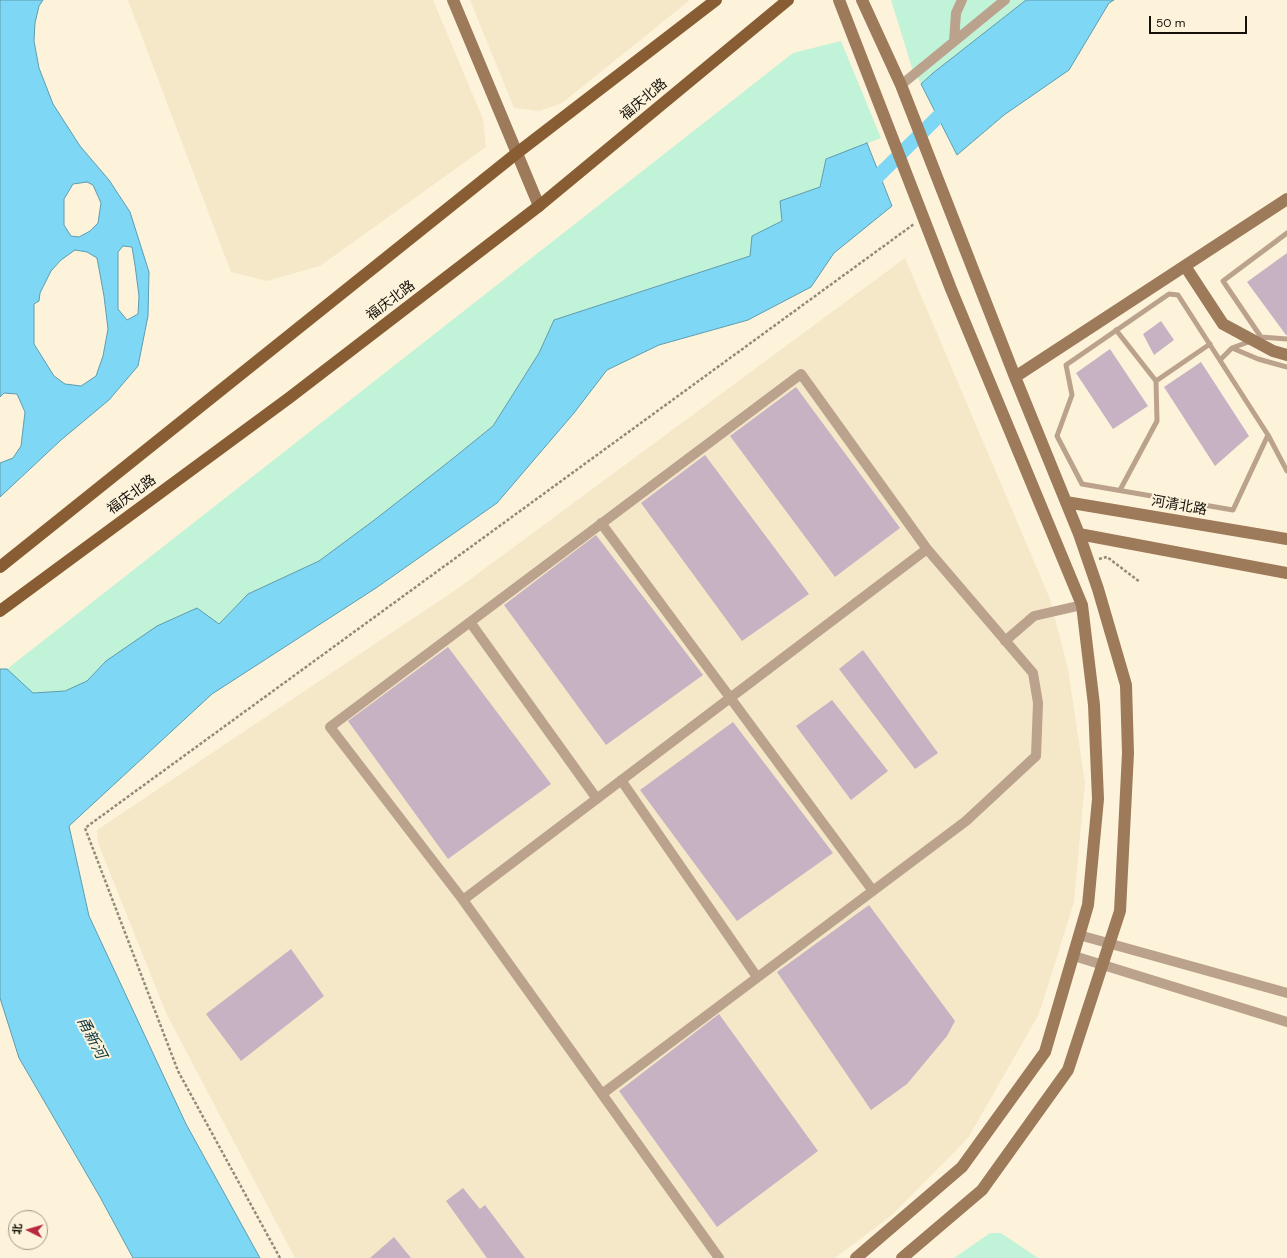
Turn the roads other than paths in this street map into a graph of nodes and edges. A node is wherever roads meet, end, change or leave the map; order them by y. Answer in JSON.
{"nodes":[{"id":1,"x":453,"y":0,"type":"edge"},
{"id":2,"x":716,"y":0,"type":"edge"},
{"id":3,"x":788,"y":0,"type":"edge"},
{"id":4,"x":839,"y":0,"type":"edge"},
{"id":5,"x":862,"y":0,"type":"edge"},
{"id":6,"x":962,"y":0,"type":"edge"},
{"id":7,"x":1004,"y":1,"type":"edge"},
{"id":8,"x":954,"y":41,"type":"junction"},
{"id":9,"x":901,"y":85,"type":"junction"},
{"id":10,"x":517,"y":153,"type":"junction"},
{"id":11,"x":1287,"y":199,"type":"edge"},
{"id":12,"x":539,"y":206,"type":"junction"},
{"id":13,"x":1287,"y":233,"type":"edge"},
{"id":14,"x":1185,"y":266,"type":"junction"},
{"id":15,"x":1116,"y":330,"type":"junction"},
{"id":16,"x":1257,"y":339,"type":"junction"},
{"id":17,"x":1287,"y":339,"type":"edge"},
{"id":18,"x":1210,"y":344,"type":"junction"},
{"id":19,"x":1232,"y":348,"type":"junction"},
{"id":20,"x":1287,"y":355,"type":"edge"},
{"id":21,"x":1220,"y":360,"type":"junction"},
{"id":22,"x":1287,"y":367,"type":"edge"},
{"id":23,"x":1015,"y":377,"type":"junction"},
{"id":24,"x":1156,"y":381,"type":"junction"},
{"id":25,"x":1268,"y":435,"type":"junction"},
{"id":26,"x":1287,"y":471,"type":"edge"},
{"id":27,"x":1120,"y":490,"type":"junction"},
{"id":28,"x":1066,"y":502,"type":"junction"},
{"id":29,"x":601,"y":523,"type":"junction"},
{"id":30,"x":1079,"y":534,"type":"junction"},
{"id":31,"x":1287,"y":539,"type":"edge"},
{"id":32,"x":927,"y":549,"type":"junction"},
{"id":33,"x":0,"y":567,"type":"edge"},
{"id":34,"x":1287,"y":573,"type":"edge"},
{"id":35,"x":1082,"y":605,"type":"junction"},
{"id":36,"x":2,"y":609,"type":"edge"},
{"id":37,"x":470,"y":622,"type":"junction"},
{"id":38,"x":1005,"y":641,"type":"junction"},
{"id":39,"x":730,"y":698,"type":"junction"},
{"id":40,"x":621,"y":780,"type":"junction"},
{"id":41,"x":597,"y":799,"type":"junction"},
{"id":42,"x":873,"y":891,"type":"junction"},
{"id":43,"x":463,"y":900,"type":"junction"},
{"id":44,"x":1079,"y":935,"type":"junction"},
{"id":45,"x":1110,"y":943,"type":"junction"},
{"id":46,"x":1074,"y":956,"type":"junction"},
{"id":47,"x":1102,"y":965,"type":"junction"},
{"id":48,"x":757,"y":977,"type":"junction"},
{"id":49,"x":1287,"y":993,"type":"edge"},
{"id":50,"x":1287,"y":1022,"type":"edge"},
{"id":51,"x":602,"y":1094,"type":"junction"},
{"id":52,"x":719,"y":1258,"type":"edge"},
{"id":53,"x":856,"y":1258,"type":"edge"},
{"id":54,"x":902,"y":1258,"type":"edge"}],
"edges":[{"from":1,"to":10,"type":"main road"},
{"from":2,"to":10,"type":"main road","name":"福庆北路"},
{"from":3,"to":12,"type":"main road","name":"福庆北路"},
{"from":4,"to":35,"type":"main road"},
{"from":5,"to":9,"type":"main road"},
{"from":6,"to":8,"type":"street"},
{"from":7,"to":8,"type":"street"},
{"from":8,"to":9,"type":"street"},
{"from":9,"to":23,"type":"main road"},
{"from":10,"to":12,"type":"main road"},
{"from":10,"to":33,"type":"main road","name":"福庆北路"},
{"from":11,"to":14,"type":"main road"},
{"from":12,"to":36,"type":"main road","name":"福庆北路"},
{"from":13,"to":16,"type":"lane"},
{"from":14,"to":16,"type":"main road"},
{"from":14,"to":23,"type":"main road"},
{"from":15,"to":18,"type":"lane"},
{"from":15,"to":24,"type":"lane"},
{"from":15,"to":27,"type":"lane"},
{"from":16,"to":17,"type":"lane"},
{"from":16,"to":19,"type":"lane"},
{"from":16,"to":20,"type":"main road"},
{"from":18,"to":21,"type":"lane"},
{"from":18,"to":24,"type":"lane"},
{"from":19,"to":21,"type":"lane"},
{"from":19,"to":22,"type":"lane"},
{"from":21,"to":25,"type":"lane"},
{"from":23,"to":28,"type":"main road"},
{"from":24,"to":27,"type":"lane"},
{"from":25,"to":26,"type":"lane"},
{"from":25,"to":27,"type":"lane"},
{"from":28,"to":30,"type":"main road"},
{"from":28,"to":31,"type":"main road","name":"河清北路"},
{"from":29,"to":32,"type":"street"},
{"from":29,"to":37,"type":"street"},
{"from":29,"to":39,"type":"street"},
{"from":30,"to":34,"type":"main road"},
{"from":30,"to":45,"type":"main road"},
{"from":32,"to":38,"type":"street"},
{"from":32,"to":39,"type":"street"},
{"from":35,"to":38,"type":"street"},
{"from":35,"to":44,"type":"main road"},
{"from":37,"to":41,"type":"street"},
{"from":37,"to":43,"type":"street"},
{"from":38,"to":42,"type":"street"},
{"from":39,"to":40,"type":"street"},
{"from":39,"to":42,"type":"street"},
{"from":40,"to":41,"type":"street"},
{"from":40,"to":48,"type":"street"},
{"from":41,"to":43,"type":"street"},
{"from":42,"to":48,"type":"street"},
{"from":43,"to":51,"type":"street"},
{"from":44,"to":45,"type":"street"},
{"from":44,"to":46,"type":"main road"},
{"from":45,"to":47,"type":"main road"},
{"from":45,"to":49,"type":"street"},
{"from":46,"to":47,"type":"street"},
{"from":46,"to":53,"type":"main road"},
{"from":47,"to":50,"type":"street"},
{"from":47,"to":54,"type":"main road"},
{"from":48,"to":51,"type":"street"},
{"from":51,"to":52,"type":"street"}]}
